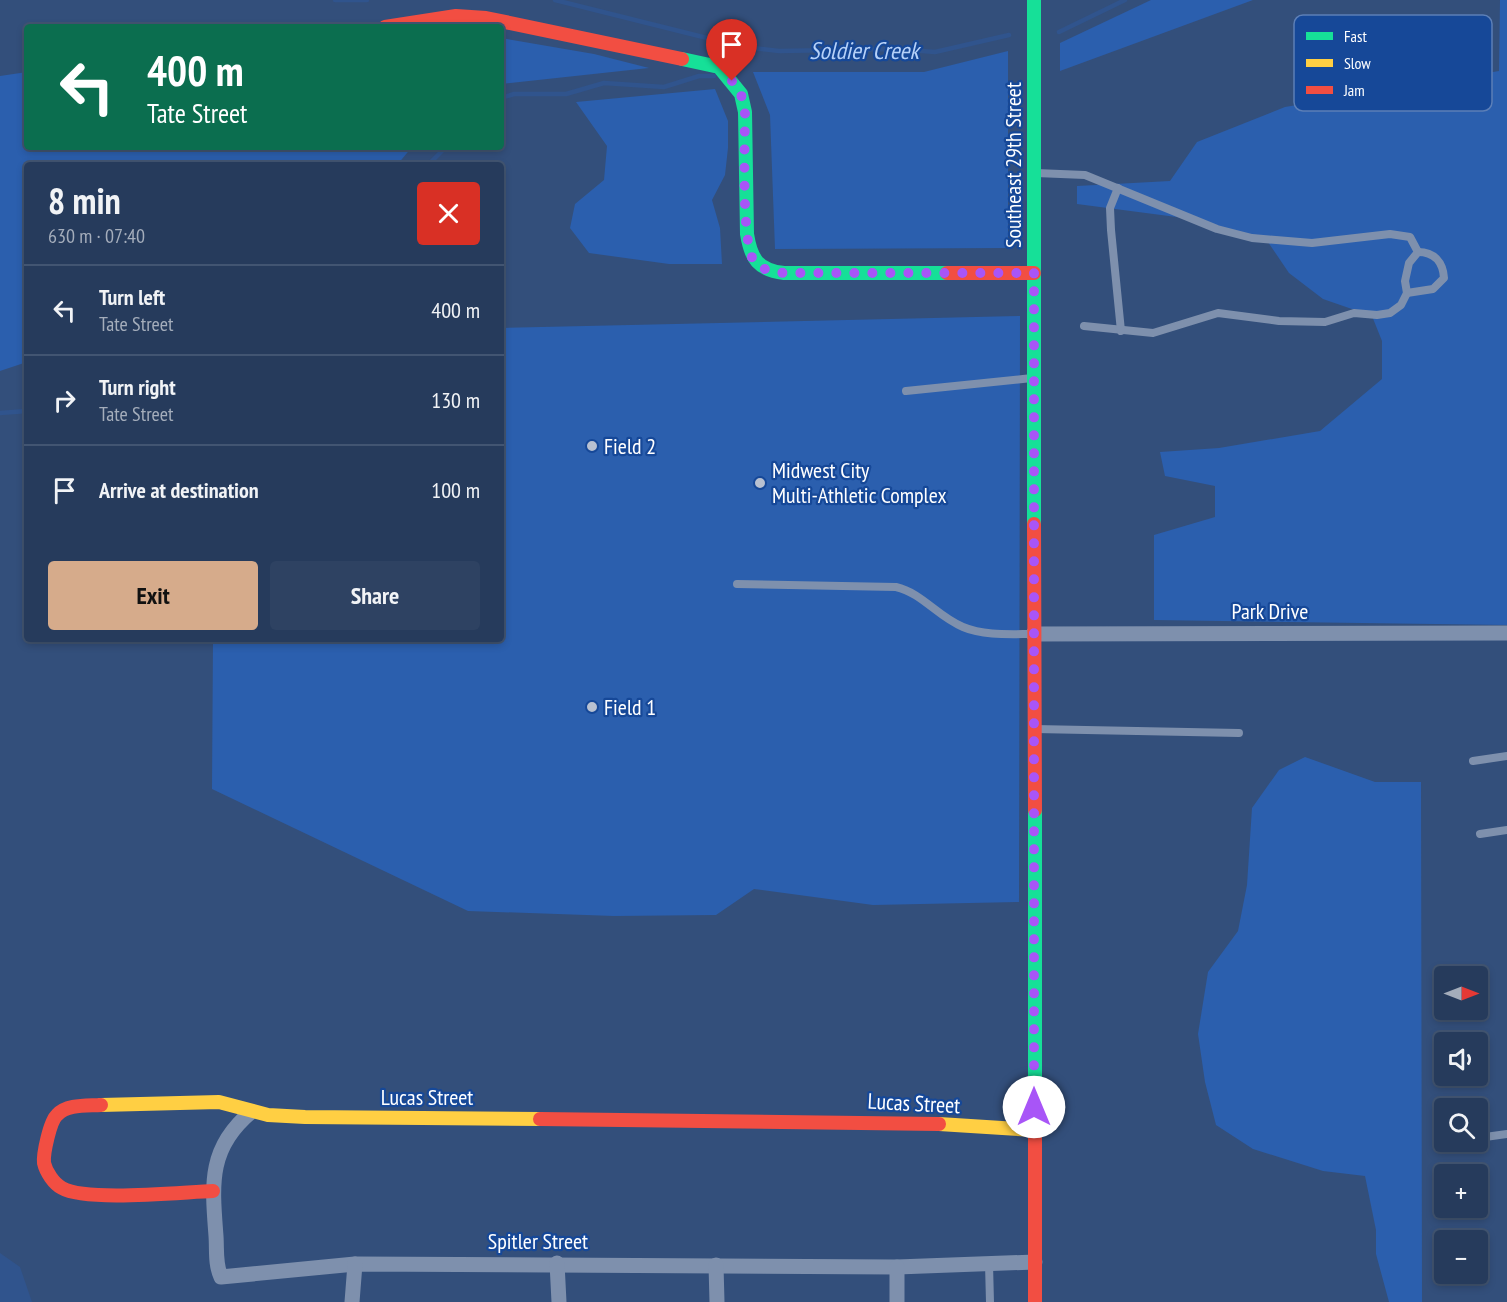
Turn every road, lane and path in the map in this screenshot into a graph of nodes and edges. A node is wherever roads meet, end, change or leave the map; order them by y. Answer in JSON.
{"nodes":[{"id":1,"x":1034,"y":0,"type":"edge"},
{"id":2,"x":402,"y":24,"type":"edge"},
{"id":3,"x":1034,"y":173,"type":"junction"},
{"id":4,"x":1118,"y":188,"type":"junction"},
{"id":5,"x":1418,"y":252,"type":"junction"},
{"id":6,"x":1034,"y":273,"type":"junction"},
{"id":7,"x":1407,"y":293,"type":"junction"},
{"id":8,"x":1084,"y":326,"type":"dead end"},
{"id":9,"x":1121,"y":331,"type":"junction"},
{"id":10,"x":1034,"y":378,"type":"junction"},
{"id":11,"x":906,"y":391,"type":"dead end"},
{"id":12,"x":737,"y":584,"type":"dead end"},
{"id":13,"x":1507,"y":633,"type":"edge"},
{"id":14,"x":1033,"y":634,"type":"junction"},
{"id":15,"x":1033,"y":729,"type":"junction"},
{"id":16,"x":1239,"y":733,"type":"dead end"},
{"id":17,"x":1507,"y":756,"type":"edge"},
{"id":18,"x":1473,"y":760,"type":"dead end"},
{"id":19,"x":1507,"y":830,"type":"edge"},
{"id":20,"x":1480,"y":834,"type":"dead end"},
{"id":21,"x":251,"y":1112,"type":"junction"},
{"id":22,"x":1034,"y":1130,"type":"junction"},
{"id":23,"x":1507,"y":1134,"type":"edge"},
{"id":24,"x":1488,"y":1137,"type":"edge"},
{"id":25,"x":213,"y":1191,"type":"junction"},
{"id":26,"x":1035,"y":1262,"type":"junction"},
{"id":27,"x":557,"y":1263,"type":"junction"},
{"id":28,"x":355,"y":1264,"type":"junction"},
{"id":29,"x":989,"y":1264,"type":"junction"},
{"id":30,"x":716,"y":1265,"type":"junction"},
{"id":31,"x":897,"y":1267,"type":"junction"},
{"id":32,"x":352,"y":1302,"type":"edge"},
{"id":33,"x":559,"y":1302,"type":"edge"},
{"id":34,"x":717,"y":1302,"type":"edge"},
{"id":35,"x":897,"y":1302,"type":"edge"},
{"id":36,"x":990,"y":1302,"type":"edge"},
{"id":37,"x":1035,"y":1302,"type":"edge"}],
"edges":[{"from":1,"to":3,"type":"street","name":"Southeast 29th Street"},
{"from":2,"to":6,"type":"street"},
{"from":3,"to":4,"type":"lane"},
{"from":3,"to":6,"type":"street","name":"Southeast 29th Street"},
{"from":4,"to":5,"type":"lane"},
{"from":4,"to":9,"type":"lane"},
{"from":5,"to":7,"type":"lane"},
{"from":5,"to":7,"type":"lane"},
{"from":6,"to":10,"type":"street","name":"Southeast 29th Street"},
{"from":7,"to":9,"type":"lane"},
{"from":8,"to":9,"type":"lane"},
{"from":10,"to":11,"type":"lane"},
{"from":10,"to":14,"type":"street","name":"Southeast 29th Street"},
{"from":12,"to":14,"type":"lane"},
{"from":13,"to":14,"type":"street","name":"Park Drive"},
{"from":14,"to":15,"type":"street","name":"Southeast 29th Street"},
{"from":15,"to":16,"type":"lane"},
{"from":15,"to":22,"type":"street","name":"Southeast 29th Street"},
{"from":17,"to":18,"type":"lane"},
{"from":19,"to":20,"type":"lane"},
{"from":21,"to":22,"type":"street","name":"Lucas Street"},
{"from":21,"to":25,"type":"street","name":"Spitler Street"},
{"from":21,"to":25,"type":"street","name":"Lucas Street"},
{"from":22,"to":26,"type":"street","name":"Southeast 29th Street"},
{"from":23,"to":24,"type":"lane"},
{"from":25,"to":28,"type":"street","name":"Spitler Street"},
{"from":26,"to":29,"type":"street","name":"Spitler Street"},
{"from":26,"to":37,"type":"street","name":"Southeast 29th Street"},
{"from":27,"to":28,"type":"street","name":"Spitler Street"},
{"from":27,"to":30,"type":"street","name":"Spitler Street"},
{"from":27,"to":33,"type":"street"},
{"from":28,"to":32,"type":"street"},
{"from":29,"to":31,"type":"street","name":"Spitler Street"},
{"from":29,"to":36,"type":"lane"},
{"from":30,"to":31,"type":"street","name":"Spitler Street"},
{"from":30,"to":34,"type":"street"},
{"from":31,"to":35,"type":"street"}]}
